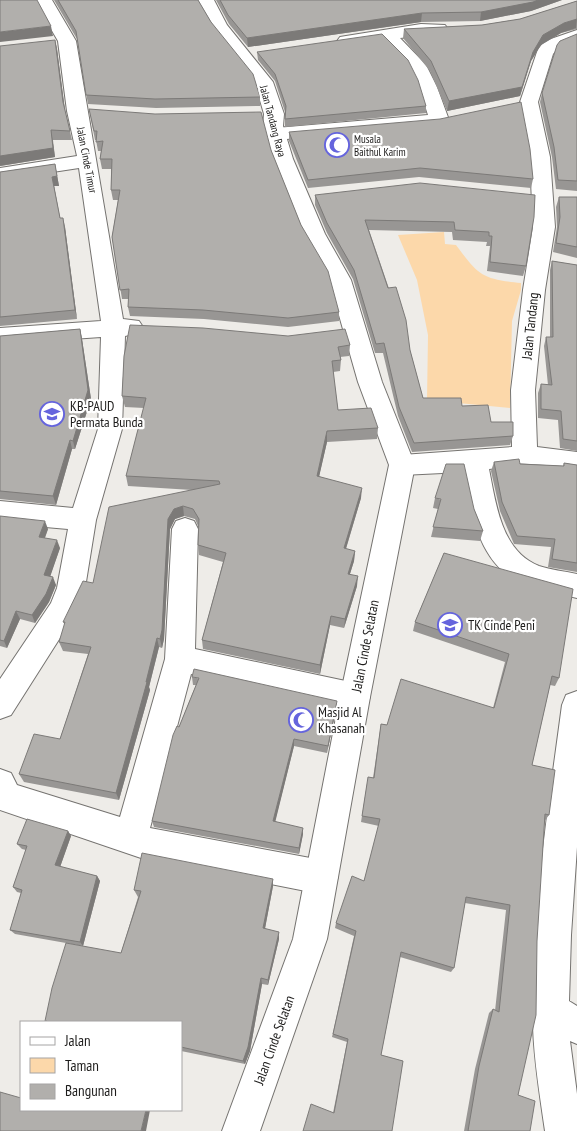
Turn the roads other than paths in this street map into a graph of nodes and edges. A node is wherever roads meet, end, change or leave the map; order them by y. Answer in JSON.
{"nodes":[{"id":1,"x":42,"y":0,"type":"edge"},
{"id":2,"x":205,"y":0,"type":"edge"},
{"id":3,"x":460,"y":29,"type":"edge"},
{"id":4,"x":392,"y":34,"type":"junction"},
{"id":5,"x":577,"y":35,"type":"edge"},
{"id":6,"x":325,"y":44,"type":"edge"},
{"id":7,"x":276,"y":134,"type":"junction"},
{"id":8,"x":88,"y":160,"type":"junction"},
{"id":9,"x":0,"y":174,"type":"edge"},
{"id":10,"x":113,"y":326,"type":"junction"},
{"id":11,"x":150,"y":327,"type":"edge"},
{"id":12,"x":0,"y":336,"type":"edge"},
{"id":13,"x":525,"y":455,"type":"junction"},
{"id":14,"x":474,"y":461,"type":"junction"},
{"id":15,"x":577,"y":462,"type":"edge"},
{"id":16,"x":402,"y":465,"type":"junction"},
{"id":17,"x":0,"y":512,"type":"edge"},
{"id":18,"x":83,"y":520,"type":"junction"},
{"id":19,"x":185,"y":529,"type":"dead end"},
{"id":20,"x":577,"y":586,"type":"edge"},
{"id":21,"x":180,"y":659,"type":"junction"},
{"id":22,"x":355,"y":697,"type":"junction"},
{"id":23,"x":0,"y":705,"type":"edge"},
{"id":24,"x":577,"y":705,"type":"edge"},
{"id":25,"x":0,"y":784,"type":"edge"},
{"id":26,"x":131,"y":837,"type":"junction"},
{"id":27,"x":321,"y":877,"type":"junction"},
{"id":28,"x":564,"y":1019,"type":"edge"},
{"id":29,"x":241,"y":1131,"type":"edge"},
{"id":30,"x":564,"y":1131,"type":"edge"}],
"edges":[{"from":1,"to":8,"type":"street","name":"Jalan Cinde Timur"},
{"from":2,"to":7,"type":"street","name":"Jalan Tandang Raya"},
{"from":3,"to":4,"type":"street"},
{"from":4,"to":6,"type":"street"},
{"from":4,"to":7,"type":"street"},
{"from":5,"to":13,"type":"street","name":"Jalan Tandang"},
{"from":7,"to":16,"type":"street","name":"Jalan Tandang Raya"},
{"from":8,"to":9,"type":"street"},
{"from":8,"to":10,"type":"street","name":"Jalan Cinde Timur"},
{"from":10,"to":11,"type":"street"},
{"from":10,"to":12,"type":"street"},
{"from":10,"to":18,"type":"street","name":"Jalan Cinde Timur"},
{"from":13,"to":14,"type":"street"},
{"from":13,"to":15,"type":"street"},
{"from":14,"to":16,"type":"street"},
{"from":14,"to":20,"type":"street"},
{"from":16,"to":22,"type":"street","name":"Jalan Cinde Selatan"},
{"from":17,"to":18,"type":"street"},
{"from":18,"to":23,"type":"street","name":"Jalan Cinde Timur"},
{"from":19,"to":21,"type":"street"},
{"from":21,"to":22,"type":"street"},
{"from":21,"to":26,"type":"street"},
{"from":22,"to":27,"type":"street","name":"Jalan Cinde Selatan"},
{"from":24,"to":28,"type":"street"},
{"from":25,"to":26,"type":"street"},
{"from":26,"to":27,"type":"street"},
{"from":27,"to":29,"type":"street","name":"Jalan Cinde Selatan"},
{"from":28,"to":30,"type":"street"}]}
